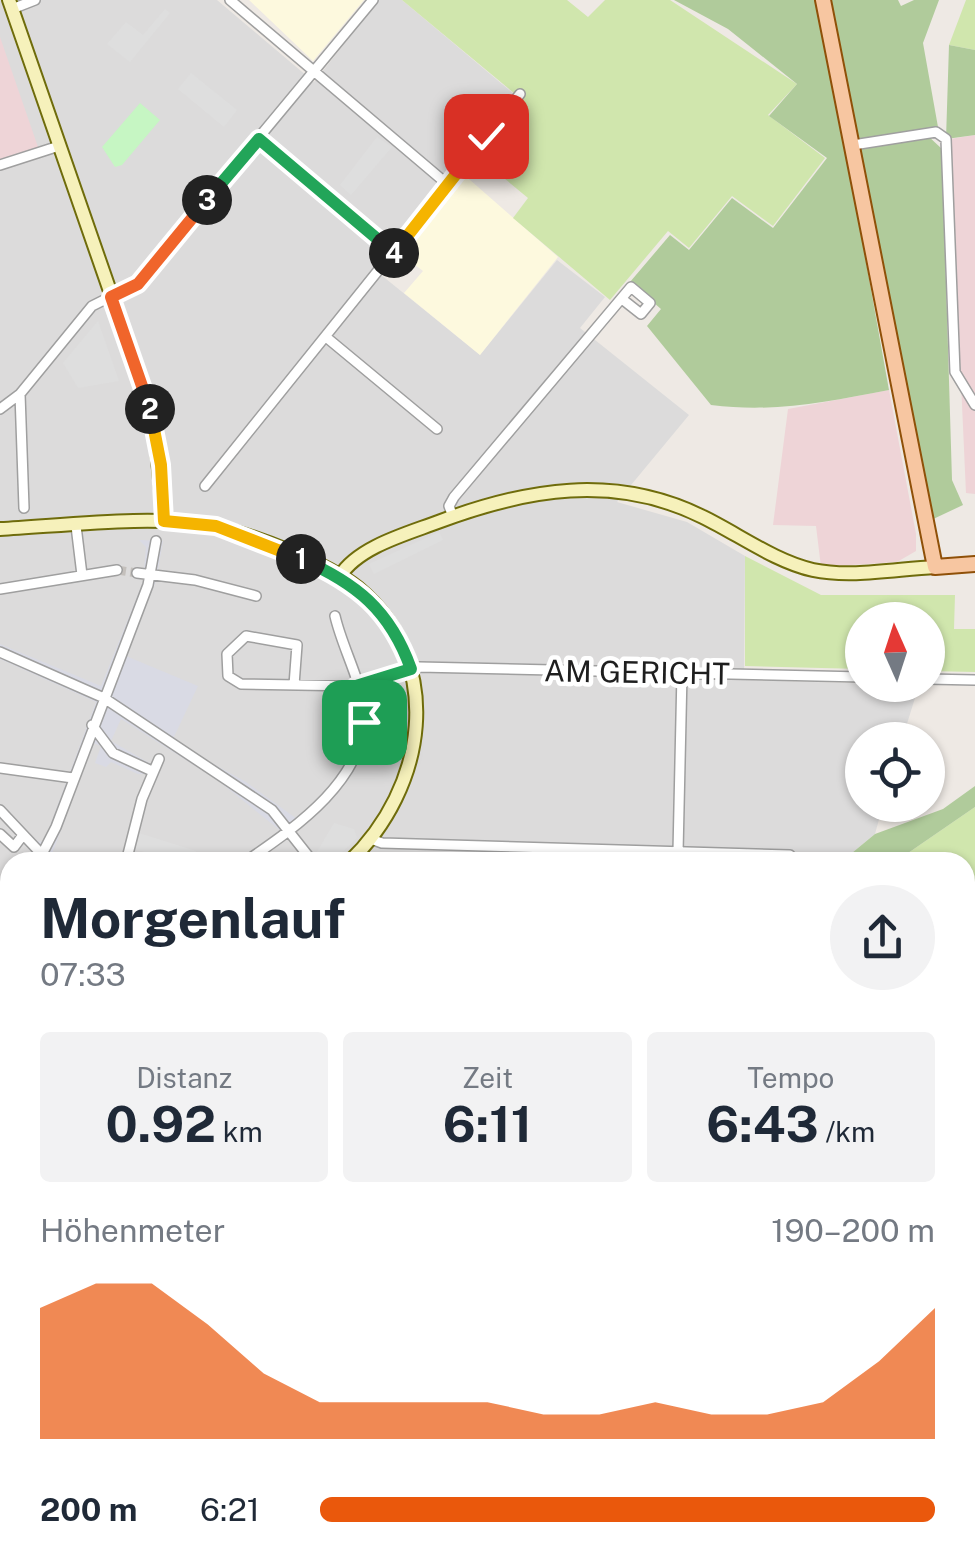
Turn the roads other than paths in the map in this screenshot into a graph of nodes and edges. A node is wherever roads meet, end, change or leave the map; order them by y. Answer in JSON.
{"nodes":[{"id":1,"x":35,"y":0,"type":"edge"},
{"id":2,"x":230,"y":0,"type":"edge"},
{"id":3,"x":373,"y":0,"type":"edge"},
{"id":4,"x":823,"y":0,"type":"edge"},
{"id":5,"x":11,"y":4,"type":"edge"},
{"id":6,"x":314,"y":72,"type":"junction"},
{"id":7,"x":520,"y":94,"type":"dead end"},
{"id":8,"x":259,"y":139,"type":"junction"},
{"id":9,"x":854,"y":145,"type":"junction"},
{"id":10,"x":59,"y":146,"type":"junction"},
{"id":11,"x":0,"y":166,"type":"edge"},
{"id":12,"x":448,"y":184,"type":"junction"},
{"id":13,"x":395,"y":253,"type":"junction"},
{"id":14,"x":111,"y":297,"type":"junction"},
{"id":15,"x":622,"y":299,"type":"dead end"},
{"id":16,"x":326,"y":337,"type":"junction"},
{"id":17,"x":20,"y":394,"type":"junction"},
{"id":18,"x":975,"y":404,"type":"edge"},
{"id":19,"x":0,"y":409,"type":"edge"},
{"id":20,"x":437,"y":429,"type":"dead end"},
{"id":21,"x":205,"y":486,"type":"dead end"},
{"id":22,"x":24,"y":508,"type":"dead end"},
{"id":23,"x":452,"y":516,"type":"junction"},
{"id":24,"x":164,"y":521,"type":"junction"},
{"id":25,"x":76,"y":526,"type":"junction"},
{"id":26,"x":0,"y":529,"type":"edge"},
{"id":27,"x":156,"y":541,"type":"dead end"},
{"id":28,"x":975,"y":564,"type":"edge"},
{"id":29,"x":935,"y":567,"type":"junction"},
{"id":30,"x":117,"y":570,"type":"tunnel mouth"},
{"id":31,"x":82,"y":575,"type":"junction"},
{"id":32,"x":146,"y":575,"type":"junction"},
{"id":33,"x":340,"y":576,"type":"junction"},
{"id":34,"x":0,"y":589,"type":"edge"},
{"id":35,"x":256,"y":596,"type":"dead end"},
{"id":36,"x":334,"y":616,"type":"dead end"},
{"id":37,"x":0,"y":652,"type":"edge"},
{"id":38,"x":411,"y":669,"type":"junction"},
{"id":39,"x":682,"y":673,"type":"junction"},
{"id":40,"x":845,"y":677,"type":"edge"},
{"id":41,"x":945,"y":679,"type":"edge"},
{"id":42,"x":975,"y":680,"type":"edge"},
{"id":43,"x":294,"y":685,"type":"junction"},
{"id":44,"x":356,"y":686,"type":"junction"},
{"id":45,"x":104,"y":698,"type":"junction"},
{"id":46,"x":92,"y":725,"type":"junction"},
{"id":47,"x":159,"y":759,"type":"dead end"},
{"id":48,"x":0,"y":768,"type":"edge"},
{"id":49,"x":150,"y":770,"type":"junction"},
{"id":50,"x":70,"y":778,"type":"junction"},
{"id":51,"x":0,"y":810,"type":"edge"},
{"id":52,"x":289,"y":830,"type":"junction"},
{"id":53,"x":0,"y":834,"type":"edge"},
{"id":54,"x":23,"y":835,"type":"junction"},
{"id":55,"x":371,"y":839,"type":"junction"},
{"id":56,"x":37,"y":852,"type":"edge"},
{"id":57,"x":46,"y":852,"type":"edge"},
{"id":58,"x":129,"y":852,"type":"edge"},
{"id":59,"x":259,"y":852,"type":"edge"},
{"id":60,"x":305,"y":852,"type":"edge"},
{"id":61,"x":359,"y":852,"type":"edge"},
{"id":62,"x":678,"y":852,"type":"joint"}],
"edges":[{"from":1,"to":5,"type":"street"},
{"from":2,"to":6,"type":"street"},
{"from":3,"to":6,"type":"street"},
{"from":4,"to":9,"type":"main road"},
{"from":5,"to":10,"type":"main road"},
{"from":6,"to":8,"type":"street"},
{"from":6,"to":12,"type":"street"},
{"from":7,"to":12,"type":"street"},
{"from":8,"to":13,"type":"street"},
{"from":8,"to":14,"type":"street"},
{"from":9,"to":18,"type":"street"},
{"from":9,"to":29,"type":"main road"},
{"from":10,"to":11,"type":"street"},
{"from":10,"to":14,"type":"main road"},
{"from":12,"to":13,"type":"street"},
{"from":13,"to":16,"type":"street"},
{"from":14,"to":17,"type":"street"},
{"from":14,"to":24,"type":"main road"},
{"from":15,"to":23,"type":"street"},
{"from":16,"to":20,"type":"street"},
{"from":16,"to":21,"type":"street"},
{"from":17,"to":19,"type":"street"},
{"from":17,"to":22,"type":"street"},
{"from":23,"to":29,"type":"main road"},
{"from":23,"to":33,"type":"main road"},
{"from":24,"to":25,"type":"main road"},
{"from":24,"to":33,"type":"main road"},
{"from":25,"to":26,"type":"main road"},
{"from":25,"to":31,"type":"street"},
{"from":27,"to":32,"type":"street"},
{"from":28,"to":29,"type":"main road"},
{"from":30,"to":31,"type":"street"},
{"from":31,"to":34,"type":"street"},
{"from":32,"to":35,"type":"street"},
{"from":32,"to":45,"type":"street"},
{"from":33,"to":38,"type":"main road"},
{"from":36,"to":44,"type":"street"},
{"from":37,"to":45,"type":"street"},
{"from":38,"to":39,"type":"street","name":"AM GERICHT"},
{"from":38,"to":44,"type":"street","name":"AM GERICHT"},
{"from":38,"to":55,"type":"main road"},
{"from":39,"to":40,"type":"street","name":"AM GERICHT"},
{"from":39,"to":62,"type":"street"},
{"from":41,"to":42,"type":"street"},
{"from":43,"to":43,"type":"street","name":"AM GERICHT"},
{"from":43,"to":44,"type":"street","name":"AM GERICHT"},
{"from":44,"to":52,"type":"street"},
{"from":45,"to":46,"type":"street"},
{"from":45,"to":52,"type":"street"},
{"from":46,"to":49,"type":"street"},
{"from":46,"to":50,"type":"street"},
{"from":47,"to":49,"type":"street"},
{"from":48,"to":50,"type":"street"},
{"from":49,"to":58,"type":"street"},
{"from":50,"to":57,"type":"street"},
{"from":51,"to":54,"type":"street"},
{"from":52,"to":59,"type":"street"},
{"from":52,"to":60,"type":"street"},
{"from":53,"to":54,"type":"street"},
{"from":54,"to":56,"type":"street"},
{"from":55,"to":61,"type":"main road"},
{"from":55,"to":62,"type":"street"}]}
